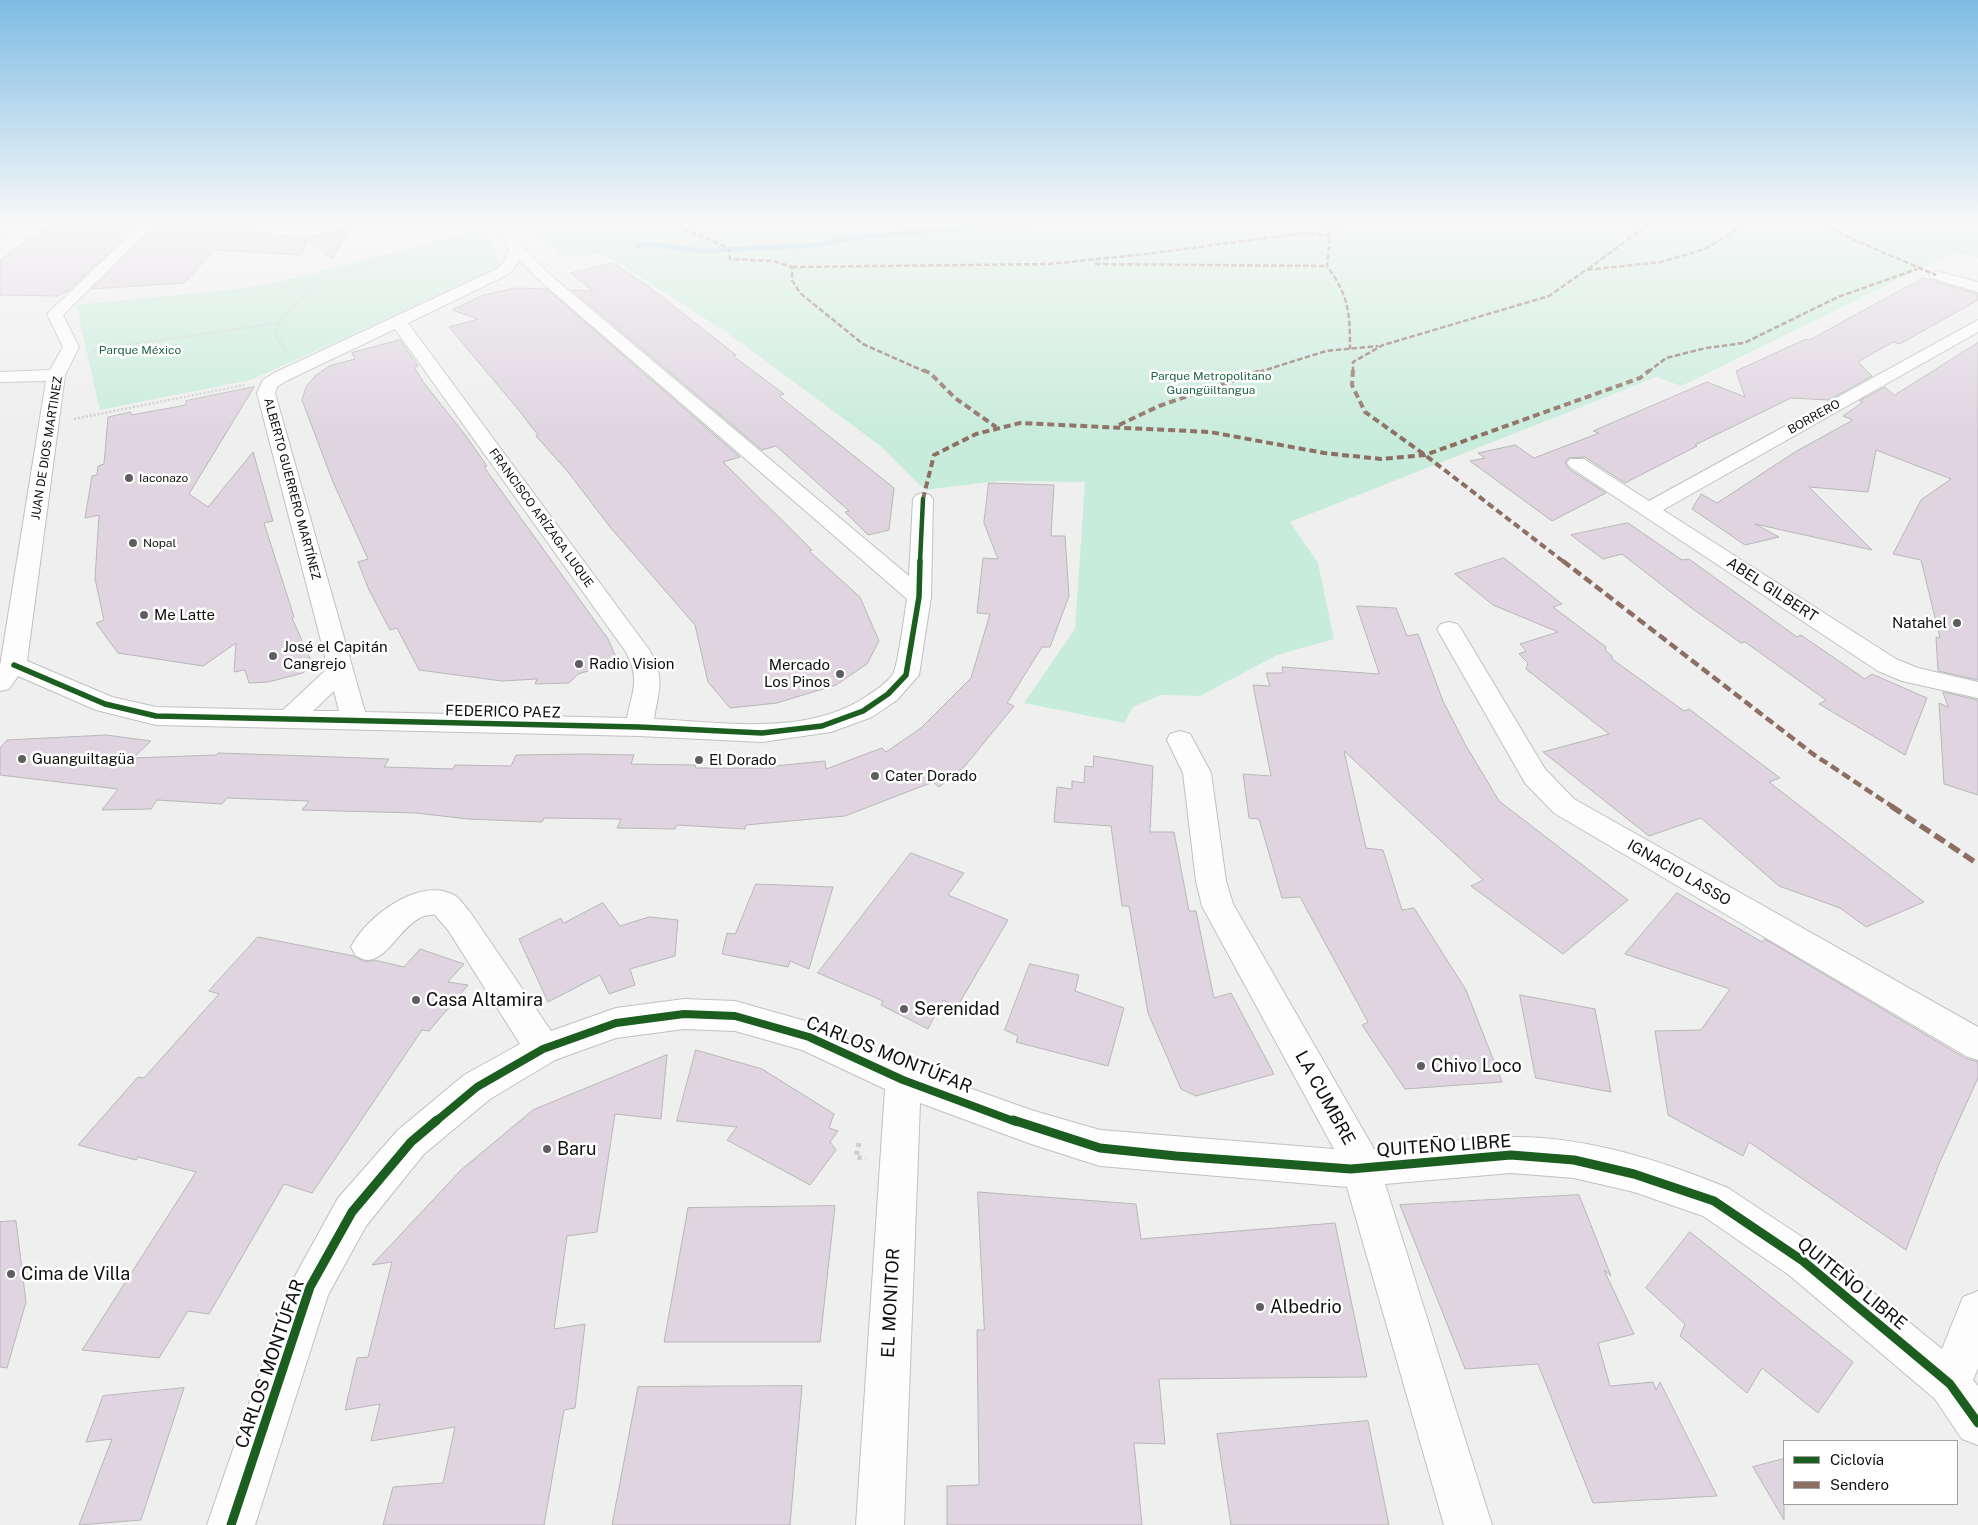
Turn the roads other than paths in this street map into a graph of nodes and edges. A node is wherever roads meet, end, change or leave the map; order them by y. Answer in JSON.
{"nodes":[{"id":1,"x":75,"y":294,"type":"edge"},
{"id":2,"x":456,"y":294,"type":"edge"},
{"id":3,"x":564,"y":294,"type":"edge"},
{"id":4,"x":398,"y":321,"type":"junction"},
{"id":5,"x":1978,"y":325,"type":"edge"},
{"id":6,"x":56,"y":375,"type":"junction"},
{"id":7,"x":0,"y":377,"type":"edge"},
{"id":8,"x":1577,"y":463,"type":"dead end"},
{"id":9,"x":923,"y":499,"type":"dead end"},
{"id":10,"x":1649,"y":509,"type":"junction"},
{"id":11,"x":919,"y":597,"type":"junction"},
{"id":12,"x":1448,"y":629,"type":"dead end"},
{"id":13,"x":342,"y":669,"type":"junction"},
{"id":14,"x":7,"y":674,"type":"edge"},
{"id":15,"x":1978,"y":690,"type":"edge"},
{"id":16,"x":288,"y":720,"type":"junction"},
{"id":17,"x":355,"y":722,"type":"junction"},
{"id":18,"x":639,"y":728,"type":"junction"},
{"id":19,"x":1180,"y":740,"type":"dead end"},
{"id":20,"x":366,"y":947,"type":"dead end"},
{"id":21,"x":1978,"y":1045,"type":"edge"},
{"id":22,"x":543,"y":1049,"type":"junction"},
{"id":23,"x":903,"y":1080,"type":"junction"},
{"id":24,"x":1363,"y":1166,"type":"junction"},
{"id":25,"x":1978,"y":1312,"type":"edge"},
{"id":26,"x":1950,"y":1384,"type":"junction"},
{"id":27,"x":1978,"y":1423,"type":"edge"},
{"id":28,"x":231,"y":1525,"type":"edge"},
{"id":29,"x":880,"y":1525,"type":"edge"},
{"id":30,"x":1468,"y":1525,"type":"edge"}],
"edges":[{"from":1,"to":6,"type":"street","name":"JUAN DE DIOS MARTINEZ"},
{"from":2,"to":4,"type":"street","name":"ALBERTO GUERRERO MARTÍNEZ"},
{"from":3,"to":11,"type":"street"},
{"from":4,"to":13,"type":"street","name":"ALBERTO GUERRERO MARTÍNEZ"},
{"from":4,"to":18,"type":"street","name":"FRANCISCO ARÍZAGA LUQUE"},
{"from":5,"to":10,"type":"street","name":"BORRERO"},
{"from":6,"to":7,"type":"street"},
{"from":6,"to":14,"type":"street","name":"JUAN DE DIOS MARTINEZ"},
{"from":8,"to":10,"type":"street","name":"ABEL GILBERT"},
{"from":9,"to":11,"type":"street","name":"FEDERICO PAEZ"},
{"from":10,"to":15,"type":"street","name":"ABEL GILBERT"},
{"from":11,"to":18,"type":"street","name":"FEDERICO PAEZ"},
{"from":12,"to":21,"type":"street","name":"IGNACIO LASSO"},
{"from":13,"to":16,"type":"street"},
{"from":13,"to":17,"type":"street","name":"ALBERTO GUERRERO MARTÍNEZ"},
{"from":14,"to":16,"type":"street","name":"FEDERICO PAEZ"},
{"from":16,"to":17,"type":"street","name":"FEDERICO PAEZ"},
{"from":17,"to":18,"type":"street","name":"FEDERICO PAEZ"},
{"from":19,"to":24,"type":"street","name":"LA CUMBRE"},
{"from":20,"to":22,"type":"street"},
{"from":22,"to":23,"type":"street","name":"CARLOS MONTÚFAR"},
{"from":22,"to":28,"type":"street","name":"CARLOS MONTÚFAR"},
{"from":23,"to":24,"type":"street","name":"CARLOS MONTÚFAR"},
{"from":23,"to":29,"type":"street","name":"EL MONITOR"},
{"from":24,"to":26,"type":"street","name":"QUITEÑO LIBRE"},
{"from":24,"to":30,"type":"street","name":"LA CUMBRE"},
{"from":25,"to":26,"type":"street"},
{"from":26,"to":27,"type":"street","name":"QUITEÑO LIBRE"}]}
